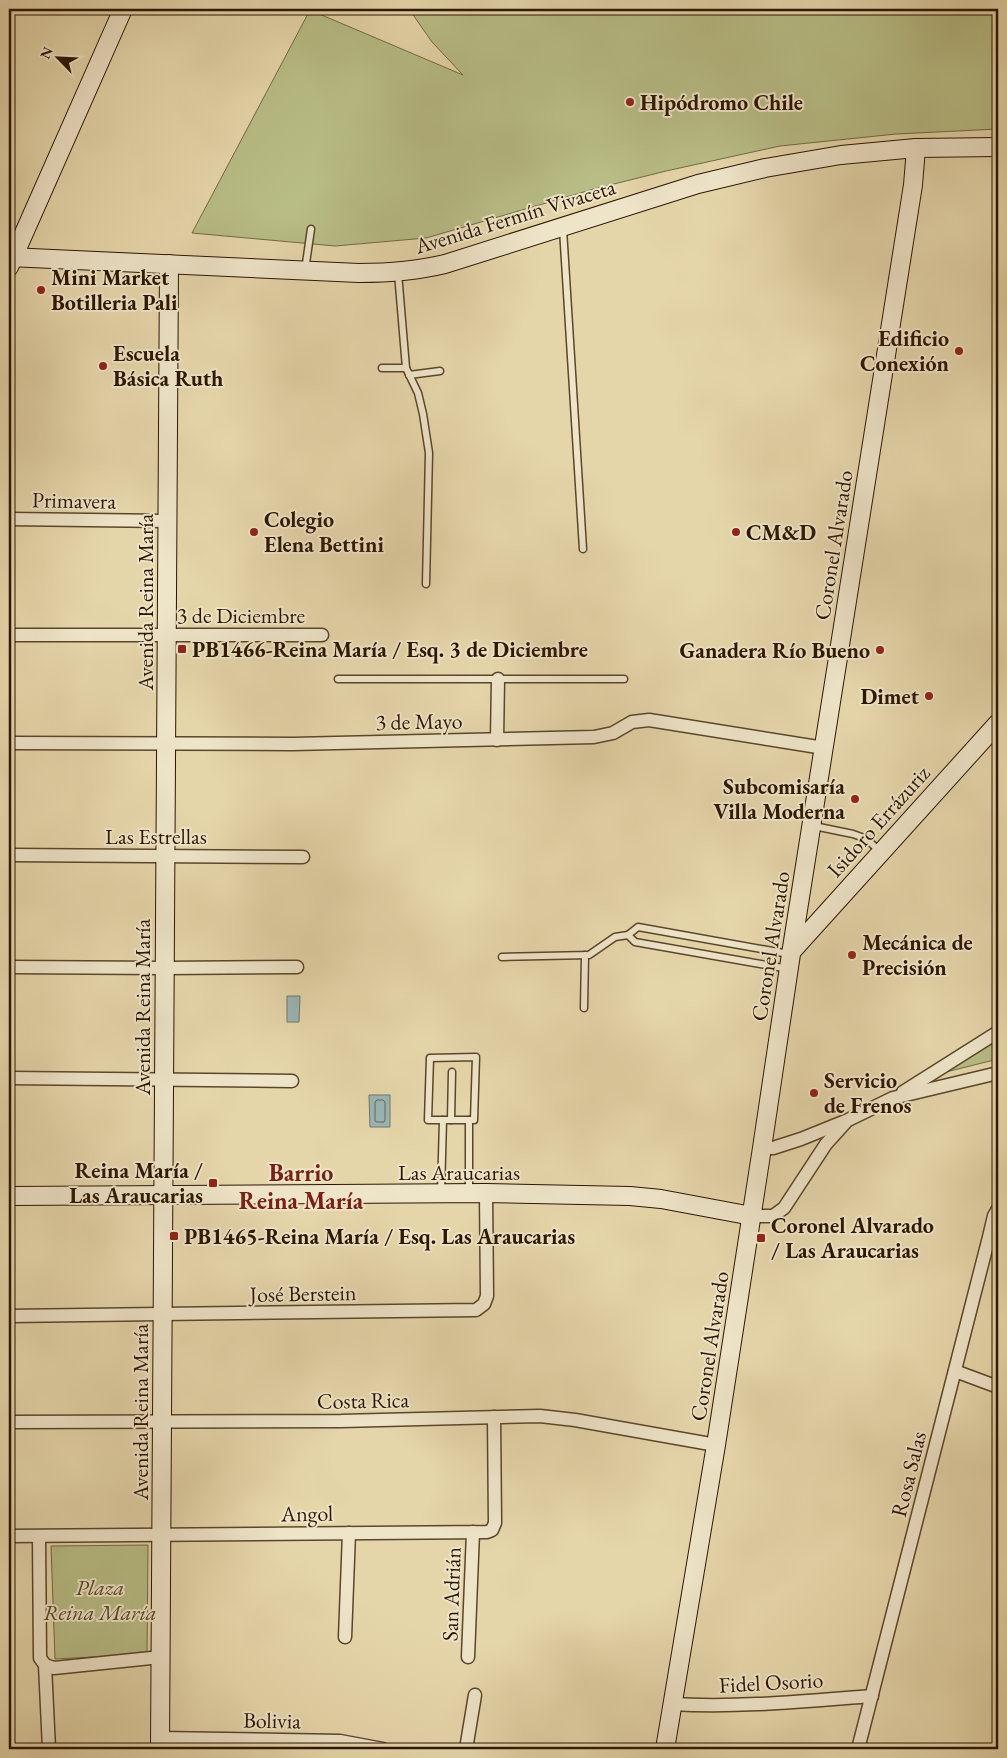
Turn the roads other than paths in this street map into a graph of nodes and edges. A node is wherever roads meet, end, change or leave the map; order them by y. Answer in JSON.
{"nodes":[{"id":1,"x":123,"y":9,"type":"edge"},
{"id":2,"x":998,"y":147,"type":"edge"},
{"id":3,"x":916,"y":148,"type":"junction"},
{"id":4,"x":563,"y":226,"type":"junction"},
{"id":5,"x":311,"y":229,"type":"dead end"},
{"id":6,"x":10,"y":260,"type":"edge"},
{"id":7,"x":170,"y":264,"type":"junction"},
{"id":8,"x":305,"y":271,"type":"junction"},
{"id":9,"x":398,"y":272,"type":"junction"},
{"id":10,"x":382,"y":368,"type":"dead end"},
{"id":11,"x":406,"y":368,"type":"junction"},
{"id":12,"x":440,"y":371,"type":"dead end"},
{"id":13,"x":409,"y":375,"type":"junction"},
{"id":14,"x":9,"y":519,"type":"edge"},
{"id":15,"x":168,"y":521,"type":"junction"},
{"id":16,"x":583,"y":549,"type":"dead end"},
{"id":17,"x":426,"y":584,"type":"dead end"},
{"id":18,"x":9,"y":635,"type":"edge"},
{"id":19,"x":167,"y":635,"type":"junction"},
{"id":20,"x":322,"y":635,"type":"dead end"},
{"id":21,"x":338,"y":679,"type":"dead end"},
{"id":22,"x":498,"y":679,"type":"junction"},
{"id":23,"x":624,"y":679,"type":"dead end"},
{"id":24,"x":998,"y":723,"type":"edge"},
{"id":25,"x":497,"y":740,"type":"junction"},
{"id":26,"x":9,"y":742,"type":"edge"},
{"id":27,"x":167,"y":743,"type":"junction"},
{"id":28,"x":824,"y":748,"type":"junction"},
{"id":29,"x":811,"y":826,"type":"junction"},
{"id":30,"x":880,"y":852,"type":"junction"},
{"id":31,"x":9,"y":855,"type":"edge"},
{"id":32,"x":166,"y":856,"type":"junction"},
{"id":33,"x":302,"y":856,"type":"dead end"},
{"id":34,"x":800,"y":895,"type":"junction"},
{"id":35,"x":833,"y":904,"type":"junction"},
{"id":36,"x":628,"y":935,"type":"junction"},
{"id":37,"x":585,"y":955,"type":"junction"},
{"id":38,"x":502,"y":956,"type":"dead end"},
{"id":39,"x":790,"y":958,"type":"junction"},
{"id":40,"x":297,"y":966,"type":"dead end"},
{"id":41,"x":9,"y":967,"type":"edge"},
{"id":42,"x":165,"y":968,"type":"junction"},
{"id":43,"x":584,"y":1008,"type":"dead end"},
{"id":44,"x":998,"y":1032,"type":"edge"},
{"id":45,"x":452,"y":1072,"type":"dead end"},
{"id":46,"x":998,"y":1073,"type":"edge"},
{"id":47,"x":9,"y":1078,"type":"edge"},
{"id":48,"x":164,"y":1080,"type":"junction"},
{"id":49,"x":292,"y":1081,"type":"dead end"},
{"id":50,"x":893,"y":1098,"type":"junction"},
{"id":51,"x":443,"y":1120,"type":"junction"},
{"id":52,"x":451,"y":1120,"type":"junction"},
{"id":53,"x":469,"y":1120,"type":"junction"},
{"id":54,"x":848,"y":1120,"type":"junction"},
{"id":55,"x":762,"y":1148,"type":"junction"},
{"id":56,"x":486,"y":1193,"type":"junction"},
{"id":57,"x":441,"y":1194,"type":"junction"},
{"id":58,"x":469,"y":1194,"type":"junction"},
{"id":59,"x":9,"y":1196,"type":"edge"},
{"id":60,"x":164,"y":1196,"type":"junction"},
{"id":61,"x":998,"y":1209,"type":"edge"},
{"id":62,"x":752,"y":1216,"type":"junction"},
{"id":63,"x":993,"y":1239,"type":"edge"},
{"id":64,"x":163,"y":1315,"type":"junction"},
{"id":65,"x":9,"y":1316,"type":"edge"},
{"id":66,"x":955,"y":1371,"type":"junction"},
{"id":67,"x":998,"y":1387,"type":"edge"},
{"id":68,"x":494,"y":1417,"type":"junction"},
{"id":69,"x":162,"y":1421,"type":"junction"},
{"id":70,"x":9,"y":1422,"type":"edge"},
{"id":71,"x":716,"y":1445,"type":"junction"},
{"id":72,"x":473,"y":1532,"type":"junction"},
{"id":73,"x":349,"y":1533,"type":"junction"},
{"id":74,"x":162,"y":1534,"type":"junction"},
{"id":75,"x":9,"y":1536,"type":"edge"},
{"id":76,"x":39,"y":1537,"type":"junction"},
{"id":77,"x":346,"y":1637,"type":"dead end"},
{"id":78,"x":161,"y":1657,"type":"junction"},
{"id":79,"x":468,"y":1657,"type":"dead end"},
{"id":80,"x":44,"y":1666,"type":"junction"},
{"id":81,"x":475,"y":1695,"type":"dead end"},
{"id":82,"x":872,"y":1696,"type":"junction"},
{"id":83,"x":672,"y":1704,"type":"junction"},
{"id":84,"x":160,"y":1744,"type":"edge"},
{"id":85,"x":49,"y":1749,"type":"edge"},
{"id":86,"x":382,"y":1749,"type":"edge"},
{"id":87,"x":466,"y":1749,"type":"edge"},
{"id":88,"x":665,"y":1749,"type":"edge"},
{"id":89,"x":858,"y":1749,"type":"edge"}],
"edges":[{"from":1,"to":6,"type":"street"},
{"from":2,"to":3,"type":"street","name":"Avenida Fermín Vivaceta"},
{"from":3,"to":4,"type":"street","name":"Avenida Fermín Vivaceta"},
{"from":3,"to":28,"type":"street","name":"Coronel Alvarado"},
{"from":4,"to":9,"type":"street","name":"Avenida Fermín Vivaceta"},
{"from":4,"to":16,"type":"lane"},
{"from":5,"to":8,"type":"lane"},
{"from":6,"to":7,"type":"street","name":"Avenida Fermín Vivaceta"},
{"from":7,"to":8,"type":"street","name":"Avenida Fermín Vivaceta"},
{"from":7,"to":15,"type":"street","name":"Avenida Reina María"},
{"from":8,"to":9,"type":"street","name":"Avenida Fermín Vivaceta"},
{"from":9,"to":11,"type":"lane"},
{"from":10,"to":11,"type":"lane"},
{"from":11,"to":13,"type":"lane"},
{"from":12,"to":13,"type":"lane"},
{"from":13,"to":17,"type":"lane"},
{"from":14,"to":15,"type":"street","name":"Primavera"},
{"from":15,"to":19,"type":"street","name":"Avenida Reina María"},
{"from":18,"to":19,"type":"street","name":"3 de Diciembre"},
{"from":19,"to":20,"type":"street","name":"3 de Diciembre"},
{"from":19,"to":27,"type":"street","name":"Avenida Reina María"},
{"from":21,"to":22,"type":"lane"},
{"from":22,"to":23,"type":"lane"},
{"from":22,"to":25,"type":"street"},
{"from":24,"to":30,"type":"street","name":"Isidoro Errázuriz"},
{"from":25,"to":27,"type":"street","name":"3 de Mayo"},
{"from":25,"to":28,"type":"street","name":"3 de Mayo"},
{"from":26,"to":27,"type":"street","name":"3 de Mayo"},
{"from":27,"to":32,"type":"street","name":"Avenida Reina María"},
{"from":28,"to":29,"type":"street","name":"Coronel Alvarado"},
{"from":29,"to":30,"type":"lane"},
{"from":29,"to":34,"type":"street","name":"Coronel Alvarado"},
{"from":30,"to":35,"type":"street","name":"Isidoro Errázuriz"},
{"from":31,"to":32,"type":"street","name":"Las Estrellas"},
{"from":32,"to":33,"type":"street","name":"Las Estrellas"},
{"from":32,"to":42,"type":"street","name":"Avenida Reina María"},
{"from":34,"to":35,"type":"street"},
{"from":34,"to":39,"type":"street","name":"Coronel Alvarado"},
{"from":35,"to":39,"type":"street","name":"Isidoro Errázuriz"},
{"from":36,"to":37,"type":"lane"},
{"from":36,"to":39,"type":"lane"},
{"from":36,"to":39,"type":"lane"},
{"from":37,"to":38,"type":"lane"},
{"from":37,"to":43,"type":"lane"},
{"from":39,"to":55,"type":"street","name":"Coronel Alvarado"},
{"from":40,"to":42,"type":"street"},
{"from":41,"to":42,"type":"street"},
{"from":42,"to":48,"type":"street","name":"Avenida Reina María"},
{"from":44,"to":50,"type":"street"},
{"from":45,"to":52,"type":"lane"},
{"from":46,"to":50,"type":"street"},
{"from":47,"to":48,"type":"street"},
{"from":48,"to":49,"type":"street"},
{"from":48,"to":60,"type":"street","name":"Avenida Reina María"},
{"from":50,"to":54,"type":"street"},
{"from":51,"to":52,"type":"lane"},
{"from":51,"to":53,"type":"lane"},
{"from":51,"to":57,"type":"lane"},
{"from":52,"to":53,"type":"lane"},
{"from":53,"to":58,"type":"lane"},
{"from":54,"to":55,"type":"street"},
{"from":54,"to":62,"type":"street"},
{"from":55,"to":62,"type":"street","name":"Coronel Alvarado"},
{"from":56,"to":58,"type":"street","name":"Las Araucarias"},
{"from":56,"to":62,"type":"street","name":"Las Araucarias"},
{"from":56,"to":64,"type":"street","name":"José Berstein"},
{"from":57,"to":58,"type":"street","name":"Las Araucarias"},
{"from":57,"to":60,"type":"street","name":"Las Araucarias"},
{"from":59,"to":60,"type":"street","name":"Las Araucarias"},
{"from":60,"to":64,"type":"street","name":"Avenida Reina María"},
{"from":61,"to":63,"type":"street","name":"Rosa Salas"},
{"from":62,"to":71,"type":"street","name":"Coronel Alvarado"},
{"from":63,"to":66,"type":"street","name":"Rosa Salas"},
{"from":64,"to":65,"type":"street","name":"José Berstein"},
{"from":64,"to":69,"type":"street","name":"Avenida Reina María"},
{"from":66,"to":67,"type":"street"},
{"from":66,"to":82,"type":"street","name":"Rosa Salas"},
{"from":68,"to":69,"type":"street","name":"Costa Rica"},
{"from":68,"to":71,"type":"street","name":"Costa Rica"},
{"from":68,"to":72,"type":"street","name":"Angol"},
{"from":69,"to":70,"type":"street","name":"Costa Rica"},
{"from":69,"to":74,"type":"street","name":"Avenida Reina María"},
{"from":71,"to":83,"type":"street","name":"Coronel Alvarado"},
{"from":72,"to":73,"type":"street","name":"Angol"},
{"from":72,"to":79,"type":"street","name":"San Adrián"},
{"from":73,"to":74,"type":"street","name":"Angol"},
{"from":73,"to":77,"type":"street"},
{"from":74,"to":76,"type":"street","name":"Angol"},
{"from":74,"to":78,"type":"street","name":"Avenida Reina María"},
{"from":75,"to":76,"type":"street","name":"Angol"},
{"from":76,"to":80,"type":"street"},
{"from":78,"to":80,"type":"street"},
{"from":78,"to":84,"type":"street","name":"Avenida Reina María"},
{"from":80,"to":85,"type":"street"},
{"from":81,"to":87,"type":"street"},
{"from":82,"to":83,"type":"street","name":"Fidel Osorio"},
{"from":82,"to":89,"type":"street","name":"Rosa Salas"},
{"from":83,"to":88,"type":"street","name":"Coronel Alvarado"},
{"from":84,"to":86,"type":"street","name":"Bolivia"}]}
